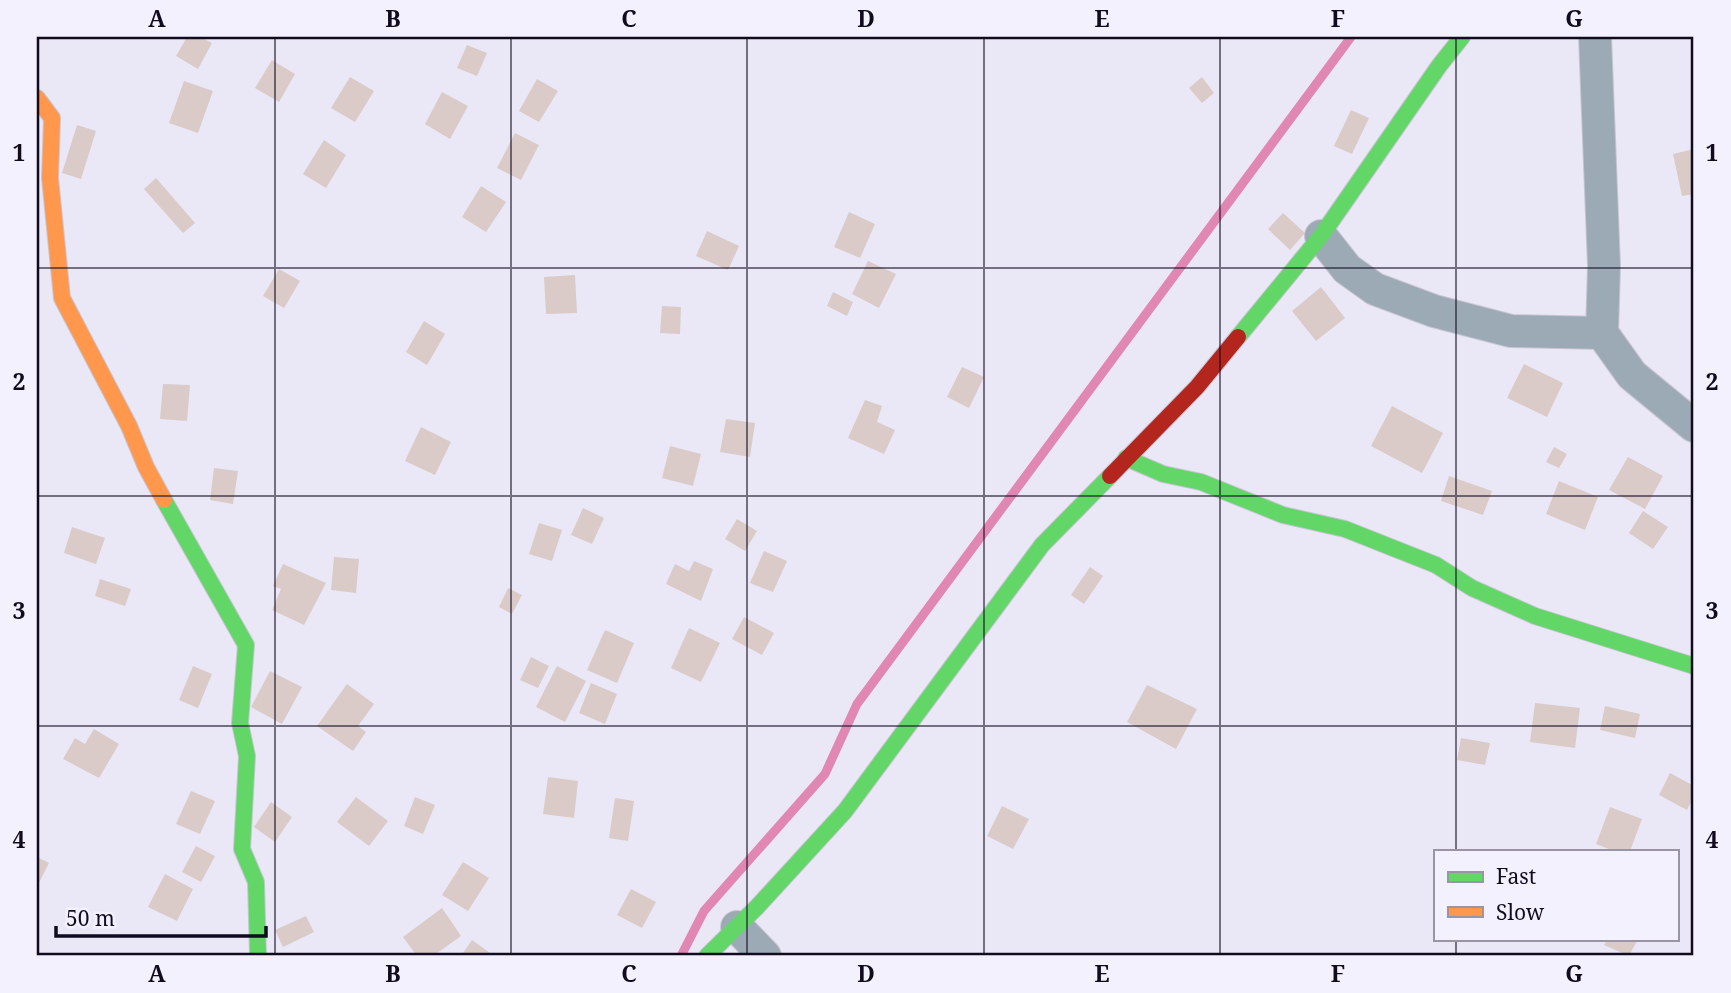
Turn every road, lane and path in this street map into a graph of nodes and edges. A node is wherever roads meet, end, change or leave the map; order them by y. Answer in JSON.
{"nodes":[{"id":1,"x":1462,"y":37,"type":"edge"},
{"id":2,"x":1595,"y":37,"type":"edge"},
{"id":3,"x":37,"y":98,"type":"edge"},
{"id":4,"x":1321,"y":236,"type":"junction"},
{"id":5,"x":1602,"y":333,"type":"junction"},
{"id":6,"x":1694,"y":426,"type":"edge"},
{"id":7,"x":1126,"y":458,"type":"junction"},
{"id":8,"x":1694,"y":666,"type":"edge"},
{"id":9,"x":737,"y":927,"type":"junction"},
{"id":10,"x":258,"y":956,"type":"edge"},
{"id":11,"x":707,"y":956,"type":"edge"},
{"id":12,"x":765,"y":956,"type":"edge"}],
"edges":[{"from":1,"to":4,"type":"street"},
{"from":2,"to":5,"type":"street"},
{"from":3,"to":10,"type":"street"},
{"from":4,"to":5,"type":"street"},
{"from":4,"to":7,"type":"street"},
{"from":5,"to":6,"type":"street"},
{"from":7,"to":8,"type":"street"},
{"from":7,"to":9,"type":"street"},
{"from":9,"to":11,"type":"street"},
{"from":9,"to":12,"type":"street"}]}
